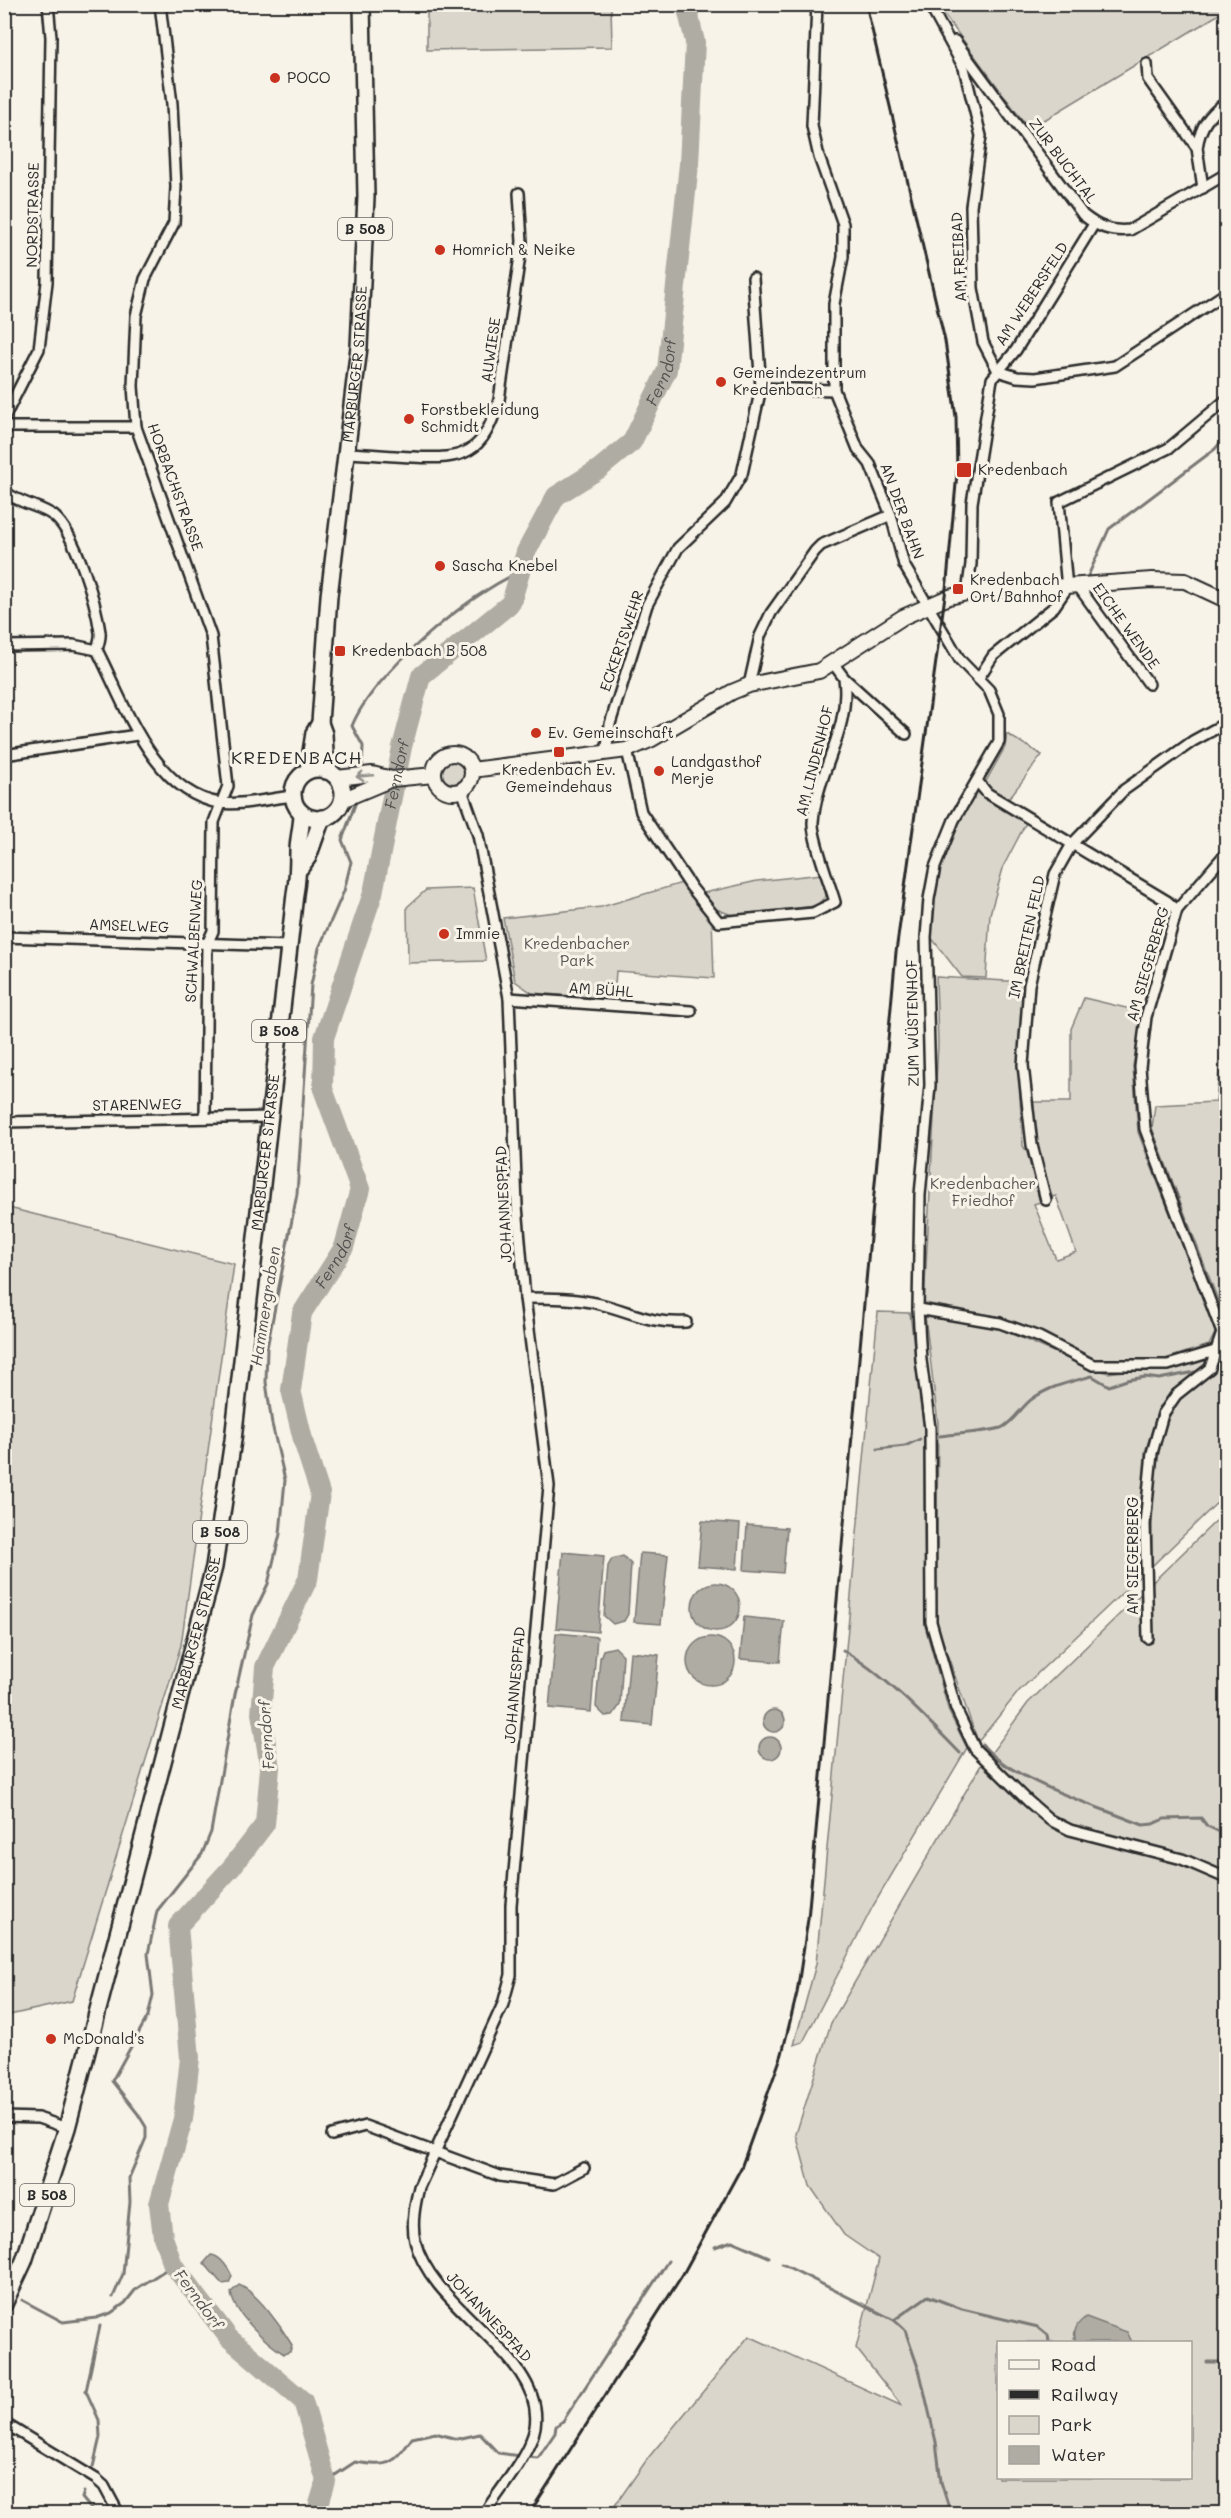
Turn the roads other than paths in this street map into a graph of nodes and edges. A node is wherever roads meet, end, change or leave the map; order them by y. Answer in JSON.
{"nodes":[{"id":1,"x":48,"y":4,"type":"edge"},
{"id":2,"x":160,"y":4,"type":"edge"},
{"id":3,"x":362,"y":4,"type":"edge"},
{"id":4,"x":817,"y":4,"type":"edge"},
{"id":5,"x":929,"y":4,"type":"edge"},
{"id":6,"x":942,"y":24,"type":"junction"},
{"id":7,"x":1147,"y":64,"type":"dead end"},
{"id":8,"x":1227,"y":102,"type":"edge"},
{"id":9,"x":1197,"y":148,"type":"junction"},
{"id":10,"x":1227,"y":174,"type":"edge"},
{"id":11,"x":1203,"y":188,"type":"junction"},
{"id":12,"x":519,"y":193,"type":"dead end"},
{"id":13,"x":1094,"y":224,"type":"junction"},
{"id":14,"x":753,"y":278,"type":"dead end"},
{"id":15,"x":1227,"y":293,"type":"edge"},
{"id":16,"x":998,"y":371,"type":"junction"},
{"id":17,"x":761,"y":388,"type":"junction"},
{"id":18,"x":834,"y":390,"type":"junction"},
{"id":19,"x":1227,"y":400,"type":"edge"},
{"id":20,"x":4,"y":418,"type":"edge"},
{"id":21,"x":4,"y":427,"type":"edge"},
{"id":22,"x":136,"y":427,"type":"junction"},
{"id":23,"x":347,"y":453,"type":"junction"},
{"id":24,"x":4,"y":491,"type":"edge"},
{"id":25,"x":891,"y":515,"type":"junction"},
{"id":26,"x":1072,"y":587,"type":"junction"},
{"id":27,"x":968,"y":593,"type":"junction"},
{"id":28,"x":1227,"y":600,"type":"edge"},
{"id":29,"x":928,"y":605,"type":"junction"},
{"id":30,"x":4,"y":646,"type":"edge"},
{"id":31,"x":97,"y":650,"type":"junction"},
{"id":32,"x":833,"y":663,"type":"junction"},
{"id":33,"x":844,"y":678,"type":"junction"},
{"id":34,"x":978,"y":679,"type":"junction"},
{"id":35,"x":1149,"y":684,"type":"dead end"},
{"id":36,"x":749,"y":685,"type":"junction"},
{"id":37,"x":320,"y":723,"type":"junction"},
{"id":38,"x":1227,"y":723,"type":"edge"},
{"id":39,"x":906,"y":734,"type":"dead end"},
{"id":40,"x":137,"y":735,"type":"junction"},
{"id":41,"x":627,"y":750,"type":"junction"},
{"id":42,"x":606,"y":754,"type":"junction"},
{"id":43,"x":4,"y":755,"type":"edge"},
{"id":44,"x":472,"y":770,"type":"junction"},
{"id":45,"x":308,"y":771,"type":"junction"},
{"id":46,"x":332,"y":774,"type":"junction"},
{"id":47,"x":434,"y":775,"type":"junction"},
{"id":48,"x":392,"y":779,"type":"junction"},
{"id":49,"x":977,"y":781,"type":"junction"},
{"id":50,"x":462,"y":790,"type":"junction"},
{"id":51,"x":293,"y":796,"type":"junction"},
{"id":52,"x":342,"y":800,"type":"junction"},
{"id":53,"x":222,"y":803,"type":"junction"},
{"id":54,"x":302,"y":813,"type":"junction"},
{"id":55,"x":322,"y":818,"type":"junction"},
{"id":56,"x":1072,"y":844,"type":"junction"},
{"id":57,"x":1227,"y":853,"type":"edge"},
{"id":58,"x":300,"y":868,"type":"junction"},
{"id":59,"x":1177,"y":910,"type":"junction"},
{"id":60,"x":4,"y":937,"type":"edge"},
{"id":61,"x":207,"y":944,"type":"junction"},
{"id":62,"x":289,"y":946,"type":"junction"},
{"id":63,"x":509,"y":998,"type":"junction"},
{"id":64,"x":692,"y":1011,"type":"dead end"},
{"id":65,"x":270,"y":1117,"type":"junction"},
{"id":66,"x":205,"y":1118,"type":"junction"},
{"id":67,"x":4,"y":1122,"type":"edge"},
{"id":68,"x":1046,"y":1200,"type":"dead end"},
{"id":69,"x":525,"y":1298,"type":"junction"},
{"id":70,"x":918,"y":1309,"type":"junction"},
{"id":71,"x":686,"y":1322,"type":"dead end"},
{"id":72,"x":1215,"y":1352,"type":"junction"},
{"id":73,"x":1148,"y":1638,"type":"dead end"},
{"id":74,"x":1227,"y":1878,"type":"edge"},
{"id":75,"x":4,"y":2117,"type":"edge"},
{"id":76,"x":67,"y":2128,"type":"junction"},
{"id":77,"x":332,"y":2135,"type":"dead end"},
{"id":78,"x":435,"y":2151,"type":"junction"},
{"id":79,"x":584,"y":2168,"type":"dead end"},
{"id":80,"x":4,"y":2304,"type":"edge"},
{"id":81,"x":4,"y":2423,"type":"edge"},
{"id":82,"x":119,"y":2514,"type":"edge"},
{"id":83,"x":484,"y":2514,"type":"edge"}],
"edges":[{"from":1,"to":20,"type":"street","name":"NORDSTRASSE"},
{"from":2,"to":22,"type":"street","name":"HORBACHSTRASSE"},
{"from":3,"to":23,"type":"main road","name":"MARBURGER STRASSE","number":"B 508"},
{"from":4,"to":18,"type":"street","name":"AN DER BAHN"},
{"from":5,"to":6,"type":"street","name":"AM FREIBAD"},
{"from":6,"to":13,"type":"street","name":"ZUR BUCHTAL"},
{"from":6,"to":16,"type":"street","name":"AM FREIBAD"},
{"from":7,"to":9,"type":"street"},
{"from":8,"to":9,"type":"street"},
{"from":9,"to":11,"type":"street"},
{"from":10,"to":11,"type":"street","name":"ZUR BUCHTAL"},
{"from":11,"to":13,"type":"street","name":"ZUR BUCHTAL"},
{"from":12,"to":23,"type":"street","name":"AUWIESE"},
{"from":13,"to":16,"type":"street","name":"AM WEBERSFELD"},
{"from":14,"to":17,"type":"street","name":"ECKERTSWEHR"},
{"from":15,"to":16,"type":"street"},
{"from":16,"to":27,"type":"street","name":"AM WEBERSFELD"},
{"from":17,"to":18,"type":"street"},
{"from":17,"to":42,"type":"street","name":"ECKERTSWEHR"},
{"from":18,"to":25,"type":"street","name":"AN DER BAHN"},
{"from":19,"to":26,"type":"street"},
{"from":21,"to":22,"type":"street"},
{"from":22,"to":53,"type":"street","name":"HORBACHSTRASSE"},
{"from":23,"to":37,"type":"main road","name":"MARBURGER STRASSE","number":"B 508"},
{"from":24,"to":31,"type":"street"},
{"from":25,"to":29,"type":"street","name":"AN DER BAHN"},
{"from":25,"to":36,"type":"street"},
{"from":26,"to":27,"type":"main road"},
{"from":26,"to":28,"type":"main road"},
{"from":26,"to":34,"type":"street"},
{"from":26,"to":35,"type":"street","name":"EICHE WENDE"},
{"from":27,"to":29,"type":"main road"},
{"from":29,"to":32,"type":"main road"},
{"from":29,"to":34,"type":"street","name":"ZUM WÜSTENHOF"},
{"from":30,"to":31,"type":"street"},
{"from":31,"to":40,"type":"street"},
{"from":32,"to":33,"type":"street"},
{"from":32,"to":36,"type":"main road"},
{"from":33,"to":39,"type":"street"},
{"from":33,"to":41,"type":"street","name":"AM LINDENHOF"},
{"from":34,"to":49,"type":"street","name":"ZUM WÜSTENHOF"},
{"from":36,"to":41,"type":"main road"},
{"from":37,"to":45,"type":"main road","name":"MARBURGER STRASSE","number":"B 508"},
{"from":37,"to":46,"type":"main road","name":"MARBURGER STRASSE","number":"B 508"},
{"from":38,"to":56,"type":"street","name":"IM BREITEN FELD"},
{"from":40,"to":43,"type":"street"},
{"from":40,"to":53,"type":"street"},
{"from":41,"to":42,"type":"main road"},
{"from":42,"to":44,"type":"main road"},
{"from":44,"to":47,"type":"main road"},
{"from":44,"to":50,"type":"main road"},
{"from":45,"to":46,"type":"main road"},
{"from":45,"to":51,"type":"main road","number":"B 508"},
{"from":48,"to":46,"type":"main road","one_way":true},
{"from":46,"to":52,"type":"main road","number":"B 508"},
{"from":47,"to":48,"type":"main road"},
{"from":47,"to":50,"type":"main road"},
{"from":48,"to":52,"type":"main road"},
{"from":49,"to":56,"type":"street"},
{"from":49,"to":70,"type":"street","name":"ZUM WÜSTENHOF"},
{"from":50,"to":63,"type":"street","name":"JOHANNESPFAD"},
{"from":51,"to":53,"type":"street"},
{"from":51,"to":54,"type":"main road"},
{"from":52,"to":55,"type":"main road","number":"B 508"},
{"from":53,"to":61,"type":"street","name":"SCHWALBENWEG"},
{"from":54,"to":55,"type":"main road"},
{"from":54,"to":58,"type":"main road","name":"MARBURGER STRASSE","number":"B 508"},
{"from":55,"to":58,"type":"main road","name":"MARBURGER STRASSE","number":"B 508"},
{"from":56,"to":59,"type":"street"},
{"from":56,"to":68,"type":"street","name":"IM BREITEN FELD"},
{"from":57,"to":59,"type":"street","name":"AM SIEGERBERG"},
{"from":58,"to":62,"type":"main road","name":"MARBURGER STRASSE","number":"B 508"},
{"from":59,"to":72,"type":"street","name":"AM SIEGERBERG"},
{"from":60,"to":61,"type":"street","name":"AMSELWEG"},
{"from":61,"to":62,"type":"street","name":"AMSELWEG"},
{"from":61,"to":66,"type":"street","name":"SCHWALBENWEG"},
{"from":62,"to":65,"type":"main road","name":"MARBURGER STRASSE","number":"B 508"},
{"from":63,"to":64,"type":"street","name":"AM BÜHL"},
{"from":63,"to":69,"type":"street","name":"JOHANNESPFAD"},
{"from":65,"to":66,"type":"street","name":"STARENWEG"},
{"from":65,"to":76,"type":"main road","name":"MARBURGER STRASSE","number":"B 508"},
{"from":66,"to":67,"type":"street","name":"STARENWEG"},
{"from":69,"to":71,"type":"street"},
{"from":69,"to":78,"type":"street","name":"JOHANNESPFAD"},
{"from":70,"to":72,"type":"street"},
{"from":70,"to":74,"type":"street","name":"ZUM WÜSTENHOF"},
{"from":72,"to":73,"type":"street","name":"AM SIEGERBERG"},
{"from":75,"to":76,"type":"street"},
{"from":76,"to":80,"type":"main road","name":"MARBURGER STRASSE","number":"B 508"},
{"from":77,"to":78,"type":"street"},
{"from":78,"to":79,"type":"street"},
{"from":78,"to":83,"type":"street","name":"JOHANNESPFAD"},
{"from":81,"to":82,"type":"street"}]}
